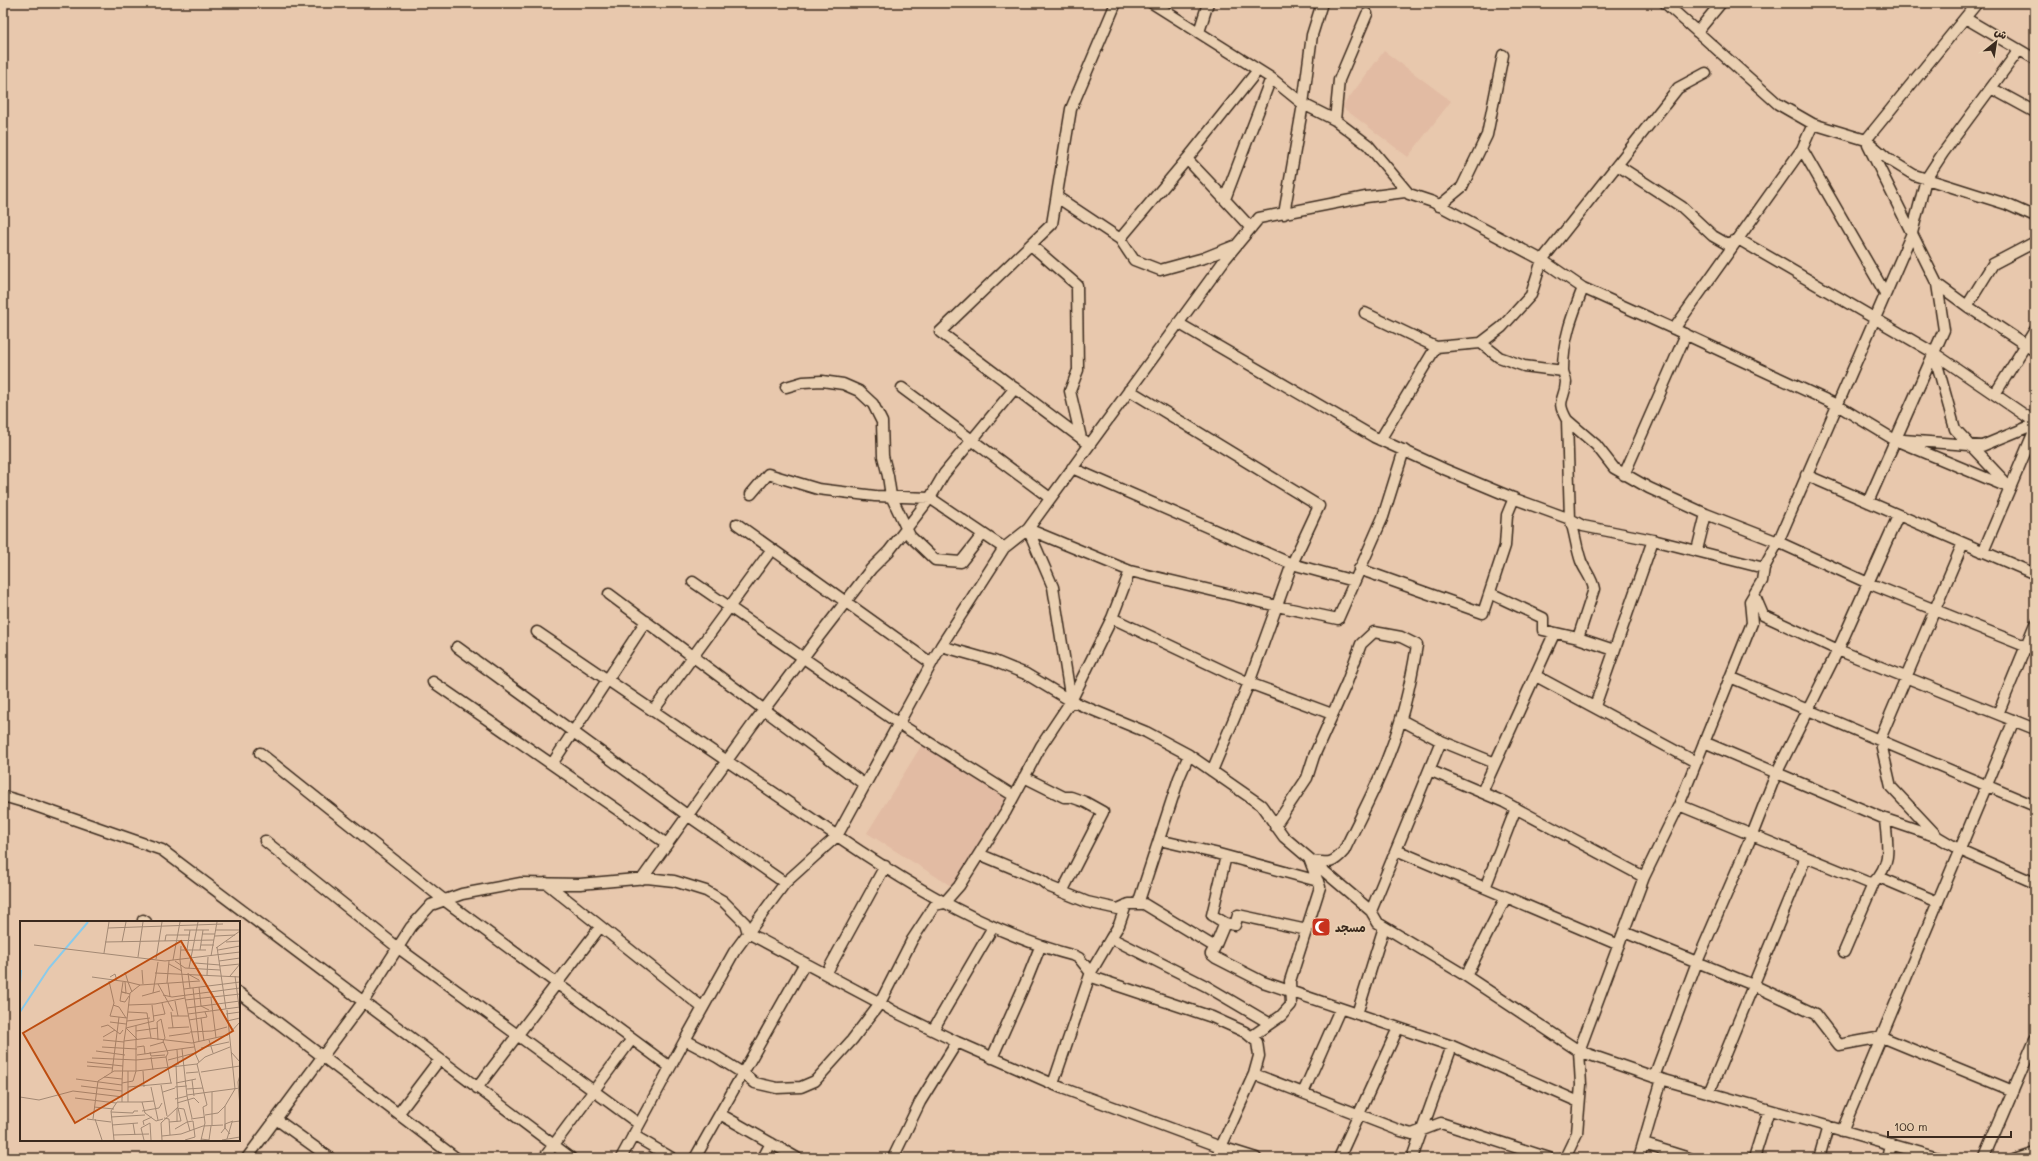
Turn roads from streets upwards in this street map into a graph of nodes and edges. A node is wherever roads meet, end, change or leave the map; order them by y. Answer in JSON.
{"nodes":[{"id":1,"x":1116,"y":3,"type":"edge"},
{"id":2,"x":1152,"y":3,"type":"edge"},
{"id":3,"x":1208,"y":3,"type":"edge"},
{"id":4,"x":1322,"y":3,"type":"edge"},
{"id":5,"x":1665,"y":3,"type":"edge"},
{"id":6,"x":1721,"y":3,"type":"edge"},
{"id":7,"x":1977,"y":3,"type":"edge"},
{"id":8,"x":1367,"y":14,"type":"dead end"},
{"id":9,"x":1965,"y":18,"type":"junction"},
{"id":10,"x":1199,"y":32,"type":"junction"},
{"id":11,"x":1697,"y":32,"type":"junction"},
{"id":12,"x":2020,"y":50,"type":"junction"},
{"id":13,"x":1503,"y":55,"type":"dead end"},
{"id":14,"x":2035,"y":59,"type":"edge"},
{"id":15,"x":1258,"y":70,"type":"junction"},
{"id":16,"x":1706,"y":73,"type":"dead end"},
{"id":17,"x":1271,"y":78,"type":"junction"},
{"id":18,"x":1991,"y":88,"type":"junction"},
{"id":19,"x":1303,"y":104,"type":"junction"},
{"id":20,"x":2035,"y":112,"type":"edge"},
{"id":21,"x":1335,"y":120,"type":"junction"},
{"id":22,"x":1813,"y":124,"type":"junction"},
{"id":23,"x":1866,"y":140,"type":"junction"},
{"id":24,"x":1802,"y":149,"type":"junction"},
{"id":25,"x":1187,"y":159,"type":"junction"},
{"id":26,"x":1617,"y":165,"type":"junction"},
{"id":27,"x":1926,"y":179,"type":"junction"},
{"id":28,"x":1405,"y":192,"type":"junction"},
{"id":29,"x":1057,"y":196,"type":"junction"},
{"id":30,"x":1439,"y":206,"type":"junction"},
{"id":31,"x":1284,"y":214,"type":"junction"},
{"id":32,"x":2035,"y":217,"type":"edge"},
{"id":33,"x":1251,"y":228,"type":"junction"},
{"id":34,"x":1912,"y":233,"type":"junction"},
{"id":35,"x":1120,"y":239,"type":"junction"},
{"id":36,"x":1738,"y":239,"type":"junction"},
{"id":37,"x":2035,"y":242,"type":"edge"},
{"id":38,"x":1031,"y":245,"type":"junction"},
{"id":39,"x":1236,"y":246,"type":"junction"},
{"id":40,"x":1542,"y":260,"type":"junction"},
{"id":41,"x":1937,"y":284,"type":"junction"},
{"id":42,"x":1582,"y":288,"type":"junction"},
{"id":43,"x":1885,"y":293,"type":"junction"},
{"id":44,"x":1967,"y":306,"type":"junction"},
{"id":45,"x":1365,"y":312,"type":"dead end"},
{"id":46,"x":1875,"y":319,"type":"junction"},
{"id":47,"x":1178,"y":323,"type":"junction"},
{"id":48,"x":1674,"y":329,"type":"junction"},
{"id":49,"x":2035,"y":330,"type":"edge"},
{"id":50,"x":1686,"y":334,"type":"junction"},
{"id":51,"x":1481,"y":343,"type":"junction"},
{"id":52,"x":2025,"y":345,"type":"junction"},
{"id":53,"x":1436,"y":347,"type":"junction"},
{"id":54,"x":2035,"y":351,"type":"edge"},
{"id":55,"x":1934,"y":353,"type":"junction"},
{"id":56,"x":1563,"y":371,"type":"junction"},
{"id":57,"x":786,"y":387,"type":"dead end"},
{"id":58,"x":902,"y":388,"type":"dead end"},
{"id":59,"x":1015,"y":388,"type":"junction"},
{"id":60,"x":1129,"y":390,"type":"junction"},
{"id":61,"x":1995,"y":394,"type":"junction"},
{"id":62,"x":1837,"y":405,"type":"junction"},
{"id":63,"x":1567,"y":420,"type":"junction"},
{"id":64,"x":2035,"y":423,"type":"edge"},
{"id":65,"x":2035,"y":429,"type":"edge"},
{"id":66,"x":1081,"y":438,"type":"junction"},
{"id":67,"x":1380,"y":440,"type":"junction"},
{"id":68,"x":1895,"y":440,"type":"junction"},
{"id":69,"x":972,"y":441,"type":"junction"},
{"id":70,"x":1090,"y":444,"type":"junction"},
{"id":71,"x":1970,"y":445,"type":"junction"},
{"id":72,"x":1404,"y":450,"type":"junction"},
{"id":73,"x":1072,"y":468,"type":"junction"},
{"id":74,"x":1624,"y":475,"type":"junction"},
{"id":75,"x":1806,"y":475,"type":"junction"},
{"id":76,"x":2010,"y":488,"type":"junction"},
{"id":77,"x":752,"y":494,"type":"dead end"},
{"id":78,"x":891,"y":496,"type":"junction"},
{"id":79,"x":930,"y":498,"type":"junction"},
{"id":80,"x":1050,"y":498,"type":"junction"},
{"id":81,"x":1514,"y":498,"type":"junction"},
{"id":82,"x":1868,"y":502,"type":"junction"},
{"id":83,"x":1706,"y":514,"type":"junction"},
{"id":84,"x":1898,"y":516,"type":"junction"},
{"id":85,"x":1570,"y":519,"type":"junction"},
{"id":86,"x":737,"y":524,"type":"dead end"},
{"id":87,"x":906,"y":528,"type":"junction"},
{"id":88,"x":1028,"y":529,"type":"junction"},
{"id":89,"x":983,"y":534,"type":"junction"},
{"id":90,"x":1653,"y":540,"type":"junction"},
{"id":91,"x":1778,"y":542,"type":"junction"},
{"id":92,"x":1963,"y":543,"type":"junction"},
{"id":93,"x":1004,"y":548,"type":"junction"},
{"id":94,"x":772,"y":549,"type":"junction"},
{"id":95,"x":1697,"y":550,"type":"junction"},
{"id":96,"x":1983,"y":552,"type":"junction"},
{"id":97,"x":1292,"y":564,"type":"junction"},
{"id":98,"x":1764,"y":568,"type":"junction"},
{"id":99,"x":1359,"y":569,"type":"junction"},
{"id":100,"x":1130,"y":571,"type":"junction"},
{"id":101,"x":2035,"y":574,"type":"edge"},
{"id":102,"x":1354,"y":581,"type":"junction"},
{"id":103,"x":693,"y":582,"type":"dead end"},
{"id":104,"x":1868,"y":583,"type":"junction"},
{"id":105,"x":1490,"y":593,"type":"junction"},
{"id":106,"x":609,"y":594,"type":"dead end"},
{"id":107,"x":1754,"y":594,"type":"junction"},
{"id":108,"x":846,"y":602,"type":"junction"},
{"id":109,"x":1277,"y":606,"type":"junction"},
{"id":110,"x":730,"y":607,"type":"junction"},
{"id":111,"x":1936,"y":609,"type":"junction"},
{"id":112,"x":1112,"y":618,"type":"junction"},
{"id":113,"x":646,"y":621,"type":"junction"},
{"id":114,"x":2035,"y":624,"type":"edge"},
{"id":115,"x":537,"y":632,"type":"dead end"},
{"id":116,"x":1554,"y":634,"type":"junction"},
{"id":117,"x":1578,"y":638,"type":"junction"},
{"id":118,"x":941,"y":646,"type":"junction"},
{"id":119,"x":456,"y":647,"type":"dead end"},
{"id":120,"x":2031,"y":648,"type":"edge"},
{"id":121,"x":1614,"y":650,"type":"junction"},
{"id":122,"x":1838,"y":650,"type":"junction"},
{"id":123,"x":693,"y":657,"type":"junction"},
{"id":124,"x":804,"y":657,"type":"junction"},
{"id":125,"x":931,"y":663,"type":"junction"},
{"id":126,"x":1536,"y":676,"type":"junction"},
{"id":127,"x":1730,"y":677,"type":"junction"},
{"id":128,"x":1907,"y":677,"type":"junction"},
{"id":129,"x":607,"y":680,"type":"junction"},
{"id":130,"x":433,"y":682,"type":"dead end"},
{"id":131,"x":1249,"y":683,"type":"junction"},
{"id":132,"x":1071,"y":701,"type":"junction"},
{"id":133,"x":1594,"y":706,"type":"junction"},
{"id":134,"x":764,"y":710,"type":"junction"},
{"id":135,"x":1808,"y":710,"type":"junction"},
{"id":136,"x":653,"y":711,"type":"junction"},
{"id":137,"x":1332,"y":714,"type":"junction"},
{"id":138,"x":1998,"y":714,"type":"junction"},
{"id":139,"x":1401,"y":720,"type":"junction"},
{"id":140,"x":2014,"y":720,"type":"junction"},
{"id":141,"x":898,"y":723,"type":"junction"},
{"id":142,"x":2035,"y":729,"type":"edge"},
{"id":143,"x":573,"y":732,"type":"junction"},
{"id":144,"x":1880,"y":740,"type":"junction"},
{"id":145,"x":1441,"y":741,"type":"junction"},
{"id":146,"x":1704,"y":742,"type":"junction"},
{"id":147,"x":260,"y":753,"type":"dead end"},
{"id":148,"x":1189,"y":755,"type":"junction"},
{"id":149,"x":727,"y":761,"type":"junction"},
{"id":150,"x":1696,"y":762,"type":"junction"},
{"id":151,"x":1495,"y":763,"type":"junction"},
{"id":152,"x":552,"y":764,"type":"junction"},
{"id":153,"x":1430,"y":770,"type":"junction"},
{"id":154,"x":1212,"y":771,"type":"junction"},
{"id":155,"x":1776,"y":774,"type":"junction"},
{"id":156,"x":1024,"y":777,"type":"junction"},
{"id":157,"x":864,"y":785,"type":"junction"},
{"id":158,"x":1987,"y":785,"type":"junction"},
{"id":159,"x":1482,"y":792,"type":"junction"},
{"id":160,"x":3,"y":796,"type":"edge"},
{"id":161,"x":1014,"y":796,"type":"junction"},
{"id":162,"x":1679,"y":805,"type":"junction"},
{"id":163,"x":2035,"y":806,"type":"edge"},
{"id":164,"x":1516,"y":808,"type":"junction"},
{"id":165,"x":687,"y":815,"type":"junction"},
{"id":166,"x":1884,"y":819,"type":"junction"},
{"id":167,"x":1276,"y":826,"type":"junction"},
{"id":168,"x":1752,"y":835,"type":"junction"},
{"id":169,"x":837,"y":836,"type":"junction"},
{"id":170,"x":1938,"y":837,"type":"junction"},
{"id":171,"x":1159,"y":840,"type":"junction"},
{"id":172,"x":265,"y":841,"type":"dead end"},
{"id":173,"x":667,"y":844,"type":"junction"},
{"id":174,"x":1396,"y":850,"type":"junction"},
{"id":175,"x":1960,"y":850,"type":"junction"},
{"id":176,"x":979,"y":854,"type":"junction"},
{"id":177,"x":1226,"y":856,"type":"junction"},
{"id":178,"x":1806,"y":857,"type":"junction"},
{"id":179,"x":1310,"y":861,"type":"junction"},
{"id":180,"x":885,"y":866,"type":"junction"},
{"id":181,"x":1644,"y":876,"type":"junction"},
{"id":182,"x":642,"y":879,"type":"junction"},
{"id":183,"x":1877,"y":880,"type":"junction"},
{"id":184,"x":1318,"y":881,"type":"junction"},
{"id":185,"x":546,"y":883,"type":"junction"},
{"id":186,"x":785,"y":883,"type":"junction"},
{"id":187,"x":2035,"y":883,"type":"edge"},
{"id":188,"x":1485,"y":888,"type":"junction"},
{"id":189,"x":1062,"y":892,"type":"junction"},
{"id":190,"x":1506,"y":897,"type":"junction"},
{"id":191,"x":444,"y":900,"type":"junction"},
{"id":192,"x":1938,"y":902,"type":"junction"},
{"id":193,"x":944,"y":903,"type":"junction"},
{"id":194,"x":1138,"y":904,"type":"junction"},
{"id":195,"x":1126,"y":905,"type":"junction"},
{"id":196,"x":1371,"y":911,"type":"junction"},
{"id":197,"x":1225,"y":923,"type":"junction"},
{"id":198,"x":600,"y":927,"type":"junction"},
{"id":199,"x":993,"y":927,"type":"junction"},
{"id":200,"x":1384,"y":927,"type":"junction"},
{"id":201,"x":1307,"y":930,"type":"junction"},
{"id":202,"x":1624,"y":932,"type":"junction"},
{"id":203,"x":748,"y":933,"type":"junction"},
{"id":204,"x":1111,"y":938,"type":"junction"},
{"id":205,"x":1619,"y":945,"type":"junction"},
{"id":206,"x":397,"y":947,"type":"junction"},
{"id":207,"x":1040,"y":947,"type":"junction"},
{"id":208,"x":1215,"y":947,"type":"junction"},
{"id":209,"x":1844,"y":952,"type":"dead end"},
{"id":210,"x":1697,"y":962,"type":"junction"},
{"id":211,"x":805,"y":963,"type":"junction"},
{"id":212,"x":1091,"y":972,"type":"junction"},
{"id":213,"x":826,"y":974,"type":"junction"},
{"id":214,"x":1466,"y":976,"type":"junction"},
{"id":215,"x":557,"y":984,"type":"junction"},
{"id":216,"x":1753,"y":985,"type":"junction"},
{"id":217,"x":1290,"y":991,"type":"junction"},
{"id":218,"x":240,"y":994,"type":"edge"},
{"id":219,"x":363,"y":1002,"type":"junction"},
{"id":220,"x":880,"y":1003,"type":"junction"},
{"id":221,"x":703,"y":1008,"type":"junction"},
{"id":222,"x":1340,"y":1009,"type":"junction"},
{"id":223,"x":1357,"y":1014,"type":"junction"},
{"id":224,"x":1269,"y":1023,"type":"junction"},
{"id":225,"x":1398,"y":1028,"type":"junction"},
{"id":226,"x":933,"y":1030,"type":"junction"},
{"id":227,"x":518,"y":1035,"type":"junction"},
{"id":228,"x":1252,"y":1036,"type":"junction"},
{"id":229,"x":1882,"y":1037,"type":"junction"},
{"id":230,"x":632,"y":1039,"type":"junction"},
{"id":231,"x":2035,"y":1039,"type":"edge"},
{"id":232,"x":685,"y":1040,"type":"junction"},
{"id":233,"x":957,"y":1042,"type":"junction"},
{"id":234,"x":1452,"y":1046,"type":"junction"},
{"id":235,"x":1578,"y":1050,"type":"junction"},
{"id":236,"x":323,"y":1056,"type":"junction"},
{"id":237,"x":992,"y":1058,"type":"junction"},
{"id":238,"x":439,"y":1060,"type":"junction"},
{"id":239,"x":670,"y":1067,"type":"junction"},
{"id":240,"x":744,"y":1074,"type":"junction"},
{"id":241,"x":1254,"y":1074,"type":"junction"},
{"id":242,"x":1658,"y":1078,"type":"junction"},
{"id":243,"x":1053,"y":1084,"type":"junction"},
{"id":244,"x":478,"y":1088,"type":"junction"},
{"id":245,"x":594,"y":1090,"type":"junction"},
{"id":246,"x":2013,"y":1091,"type":"junction"},
{"id":247,"x":1303,"y":1093,"type":"junction"},
{"id":248,"x":1708,"y":1093,"type":"junction"},
{"id":249,"x":1579,"y":1102,"type":"junction"},
{"id":250,"x":1769,"y":1110,"type":"junction"},
{"id":251,"x":398,"y":1114,"type":"junction"},
{"id":252,"x":720,"y":1114,"type":"junction"},
{"id":253,"x":1358,"y":1114,"type":"junction"},
{"id":254,"x":276,"y":1119,"type":"junction"},
{"id":255,"x":639,"y":1124,"type":"junction"},
{"id":256,"x":1828,"y":1126,"type":"junction"},
{"id":257,"x":1421,"y":1130,"type":"junction"},
{"id":258,"x":1842,"y":1130,"type":"junction"},
{"id":259,"x":633,"y":1135,"type":"junction"},
{"id":260,"x":771,"y":1143,"type":"junction"},
{"id":261,"x":1644,"y":1144,"type":"junction"},
{"id":262,"x":1891,"y":1144,"type":"junction"},
{"id":263,"x":553,"y":1145,"type":"junction"},
{"id":264,"x":1221,"y":1147,"type":"junction"},
{"id":265,"x":2035,"y":1151,"type":"edge"},
{"id":266,"x":246,"y":1158,"type":"edge"},
{"id":267,"x":330,"y":1158,"type":"edge"},
{"id":268,"x":456,"y":1158,"type":"edge"},
{"id":269,"x":544,"y":1158,"type":"edge"},
{"id":270,"x":571,"y":1158,"type":"edge"},
{"id":271,"x":621,"y":1158,"type":"edge"},
{"id":272,"x":672,"y":1158,"type":"edge"},
{"id":273,"x":696,"y":1158,"type":"edge"},
{"id":274,"x":763,"y":1158,"type":"edge"},
{"id":275,"x":797,"y":1158,"type":"edge"},
{"id":276,"x":893,"y":1158,"type":"edge"},
{"id":277,"x":1216,"y":1158,"type":"edge"},
{"id":278,"x":1256,"y":1158,"type":"edge"},
{"id":279,"x":1339,"y":1158,"type":"edge"},
{"id":280,"x":1412,"y":1158,"type":"edge"},
{"id":281,"x":1549,"y":1158,"type":"edge"},
{"id":282,"x":1565,"y":1158,"type":"edge"},
{"id":283,"x":1639,"y":1158,"type":"edge"},
{"id":284,"x":1689,"y":1158,"type":"edge"},
{"id":285,"x":1754,"y":1158,"type":"edge"},
{"id":286,"x":1819,"y":1158,"type":"edge"},
{"id":287,"x":1888,"y":1158,"type":"edge"},
{"id":288,"x":1939,"y":1158,"type":"edge"},
{"id":289,"x":1984,"y":1158,"type":"edge"},
{"id":290,"x":2014,"y":1158,"type":"edge"}],
"edges":[{"from":1,"to":29,"type":"street"},
{"from":2,"to":10,"type":"street"},
{"from":3,"to":10,"type":"street"},
{"from":4,"to":19,"type":"street"},
{"from":5,"to":11,"type":"street"},
{"from":6,"to":11,"type":"street"},
{"from":7,"to":9,"type":"street"},
{"from":8,"to":21,"type":"street"},
{"from":9,"to":12,"type":"street"},
{"from":9,"to":23,"type":"street"},
{"from":10,"to":15,"type":"street"},
{"from":11,"to":22,"type":"street"},
{"from":12,"to":14,"type":"street"},
{"from":12,"to":18,"type":"street"},
{"from":13,"to":30,"type":"street"},
{"from":15,"to":17,"type":"street"},
{"from":15,"to":25,"type":"street"},
{"from":16,"to":26,"type":"street"},
{"from":17,"to":19,"type":"street"},
{"from":17,"to":25,"type":"street"},
{"from":18,"to":20,"type":"street"},
{"from":18,"to":27,"type":"street"},
{"from":19,"to":21,"type":"street"},
{"from":19,"to":31,"type":"street"},
{"from":21,"to":28,"type":"street"},
{"from":22,"to":23,"type":"street"},
{"from":22,"to":24,"type":"street"},
{"from":23,"to":27,"type":"street"},
{"from":23,"to":34,"type":"street"},
{"from":24,"to":36,"type":"street"},
{"from":24,"to":43,"type":"street"},
{"from":25,"to":33,"type":"street"},
{"from":25,"to":35,"type":"street"},
{"from":26,"to":36,"type":"street"},
{"from":26,"to":40,"type":"street"},
{"from":27,"to":32,"type":"street"},
{"from":27,"to":34,"type":"street"},
{"from":28,"to":30,"type":"street"},
{"from":28,"to":31,"type":"street"},
{"from":29,"to":35,"type":"street"},
{"from":29,"to":38,"type":"street"},
{"from":30,"to":40,"type":"street"},
{"from":31,"to":33,"type":"street"},
{"from":33,"to":39,"type":"street"},
{"from":34,"to":41,"type":"street"},
{"from":34,"to":43,"type":"street"},
{"from":35,"to":39,"type":"street"},
{"from":36,"to":46,"type":"street"},
{"from":36,"to":48,"type":"street"},
{"from":37,"to":44,"type":"street"},
{"from":38,"to":59,"type":"street"},
{"from":38,"to":66,"type":"street"},
{"from":39,"to":47,"type":"street"},
{"from":40,"to":42,"type":"street"},
{"from":40,"to":51,"type":"street"},
{"from":41,"to":44,"type":"street"},
{"from":41,"to":55,"type":"street"},
{"from":42,"to":48,"type":"street"},
{"from":42,"to":56,"type":"street"},
{"from":43,"to":46,"type":"street"},
{"from":44,"to":52,"type":"street"},
{"from":45,"to":53,"type":"street"},
{"from":46,"to":55,"type":"street"},
{"from":46,"to":62,"type":"street"},
{"from":47,"to":60,"type":"street"},
{"from":47,"to":67,"type":"street"},
{"from":48,"to":50,"type":"street"},
{"from":49,"to":52,"type":"street"},
{"from":50,"to":62,"type":"street"},
{"from":50,"to":74,"type":"street"},
{"from":51,"to":53,"type":"street"},
{"from":51,"to":56,"type":"street"},
{"from":52,"to":54,"type":"street"},
{"from":52,"to":61,"type":"street"},
{"from":53,"to":67,"type":"street"},
{"from":55,"to":61,"type":"street"},
{"from":55,"to":68,"type":"street"},
{"from":55,"to":71,"type":"street"},
{"from":56,"to":63,"type":"street"},
{"from":57,"to":78,"type":"street"},
{"from":58,"to":69,"type":"street"},
{"from":59,"to":66,"type":"street"},
{"from":59,"to":69,"type":"street"},
{"from":60,"to":70,"type":"street"},
{"from":60,"to":97,"type":"street"},
{"from":61,"to":64,"type":"street"},
{"from":62,"to":68,"type":"street"},
{"from":62,"to":75,"type":"street"},
{"from":63,"to":74,"type":"street"},
{"from":63,"to":85,"type":"street"},
{"from":64,"to":71,"type":"street"},
{"from":65,"to":76,"type":"street"},
{"from":66,"to":70,"type":"street"},
{"from":67,"to":72,"type":"street"},
{"from":68,"to":71,"type":"street"},
{"from":68,"to":76,"type":"street"},
{"from":68,"to":82,"type":"street"},
{"from":69,"to":79,"type":"street"},
{"from":69,"to":80,"type":"street"},
{"from":70,"to":73,"type":"street"},
{"from":71,"to":76,"type":"street"},
{"from":72,"to":81,"type":"street"},
{"from":72,"to":99,"type":"street"},
{"from":73,"to":80,"type":"street"},
{"from":73,"to":97,"type":"street"},
{"from":74,"to":83,"type":"street"},
{"from":75,"to":82,"type":"street"},
{"from":75,"to":91,"type":"street"},
{"from":76,"to":96,"type":"street"},
{"from":77,"to":78,"type":"street"},
{"from":78,"to":79,"type":"street"},
{"from":78,"to":87,"type":"street"},
{"from":79,"to":87,"type":"street"},
{"from":79,"to":89,"type":"street"},
{"from":80,"to":88,"type":"street"},
{"from":81,"to":85,"type":"street"},
{"from":81,"to":105,"type":"street"},
{"from":82,"to":84,"type":"street"},
{"from":83,"to":91,"type":"street"},
{"from":83,"to":95,"type":"street"},
{"from":84,"to":92,"type":"street"},
{"from":84,"to":104,"type":"street"},
{"from":85,"to":90,"type":"street"},
{"from":85,"to":117,"type":"street"},
{"from":86,"to":94,"type":"street"},
{"from":87,"to":89,"type":"street"},
{"from":87,"to":108,"type":"street"},
{"from":88,"to":93,"type":"street"},
{"from":88,"to":100,"type":"street"},
{"from":88,"to":132,"type":"street"},
{"from":89,"to":93,"type":"street"},
{"from":90,"to":95,"type":"street"},
{"from":90,"to":121,"type":"street"},
{"from":91,"to":98,"type":"street"},
{"from":91,"to":104,"type":"street"},
{"from":92,"to":96,"type":"street"},
{"from":92,"to":111,"type":"street"},
{"from":93,"to":118,"type":"street"},
{"from":94,"to":108,"type":"street"},
{"from":94,"to":110,"type":"street"},
{"from":95,"to":98,"type":"street"},
{"from":96,"to":101,"type":"street"},
{"from":97,"to":102,"type":"street"},
{"from":97,"to":109,"type":"street"},
{"from":98,"to":107,"type":"street"},
{"from":99,"to":102,"type":"street"},
{"from":99,"to":105,"type":"street"},
{"from":100,"to":109,"type":"street"},
{"from":100,"to":112,"type":"street"},
{"from":102,"to":109,"type":"street"},
{"from":103,"to":110,"type":"street"},
{"from":104,"to":111,"type":"street"},
{"from":104,"to":122,"type":"street"},
{"from":105,"to":116,"type":"street"},
{"from":106,"to":113,"type":"street"},
{"from":107,"to":122,"type":"street"},
{"from":107,"to":127,"type":"street"},
{"from":108,"to":124,"type":"street"},
{"from":108,"to":125,"type":"street"},
{"from":109,"to":131,"type":"street"},
{"from":110,"to":123,"type":"street"},
{"from":110,"to":124,"type":"street"},
{"from":111,"to":120,"type":"street"},
{"from":111,"to":128,"type":"street"},
{"from":112,"to":131,"type":"street"},
{"from":112,"to":132,"type":"street"},
{"from":113,"to":123,"type":"street"},
{"from":113,"to":129,"type":"street"},
{"from":114,"to":120,"type":"street"},
{"from":115,"to":129,"type":"street"},
{"from":116,"to":117,"type":"street"},
{"from":116,"to":126,"type":"street"},
{"from":117,"to":121,"type":"street"},
{"from":118,"to":125,"type":"street"},
{"from":118,"to":132,"type":"street"},
{"from":119,"to":143,"type":"street"},
{"from":120,"to":138,"type":"street"},
{"from":121,"to":133,"type":"street"},
{"from":122,"to":128,"type":"street"},
{"from":122,"to":135,"type":"street"},
{"from":123,"to":134,"type":"street"},
{"from":123,"to":136,"type":"street"},
{"from":124,"to":134,"type":"street"},
{"from":124,"to":141,"type":"street"},
{"from":125,"to":141,"type":"street"},
{"from":126,"to":133,"type":"street"},
{"from":126,"to":151,"type":"street"},
{"from":127,"to":135,"type":"street"},
{"from":127,"to":146,"type":"street"},
{"from":128,"to":138,"type":"street"},
{"from":128,"to":144,"type":"street"},
{"from":129,"to":136,"type":"street"},
{"from":129,"to":143,"type":"street"},
{"from":130,"to":152,"type":"street"},
{"from":131,"to":137,"type":"street"},
{"from":131,"to":154,"type":"street"},
{"from":132,"to":148,"type":"street"},
{"from":132,"to":156,"type":"street"},
{"from":133,"to":150,"type":"street"},
{"from":134,"to":149,"type":"street"},
{"from":134,"to":157,"type":"street"},
{"from":135,"to":144,"type":"street"},
{"from":135,"to":155,"type":"street"},
{"from":136,"to":149,"type":"street"},
{"from":137,"to":139,"type":"street"},
{"from":137,"to":167,"type":"street"},
{"from":138,"to":140,"type":"street"},
{"from":139,"to":145,"type":"street"},
{"from":139,"to":179,"type":"street"},
{"from":140,"to":142,"type":"street"},
{"from":140,"to":158,"type":"street"},
{"from":141,"to":157,"type":"street"},
{"from":141,"to":161,"type":"street"},
{"from":143,"to":152,"type":"street"},
{"from":143,"to":165,"type":"street"},
{"from":144,"to":158,"type":"street"},
{"from":144,"to":170,"type":"street"},
{"from":145,"to":151,"type":"street"},
{"from":145,"to":153,"type":"street"},
{"from":146,"to":150,"type":"street"},
{"from":146,"to":155,"type":"street"},
{"from":147,"to":191,"type":"street"},
{"from":148,"to":154,"type":"street"},
{"from":148,"to":171,"type":"street"},
{"from":149,"to":165,"type":"street"},
{"from":149,"to":169,"type":"street"},
{"from":150,"to":162,"type":"street"},
{"from":151,"to":159,"type":"street"},
{"from":152,"to":173,"type":"street"},
{"from":153,"to":159,"type":"street"},
{"from":153,"to":174,"type":"street"},
{"from":154,"to":167,"type":"street"},
{"from":155,"to":166,"type":"street"},
{"from":155,"to":168,"type":"street"},
{"from":156,"to":161,"type":"street"},
{"from":156,"to":189,"type":"street"},
{"from":157,"to":169,"type":"street"},
{"from":158,"to":163,"type":"street"},
{"from":158,"to":175,"type":"street"},
{"from":159,"to":164,"type":"street"},
{"from":160,"to":219,"type":"street"},
{"from":161,"to":176,"type":"street"},
{"from":162,"to":168,"type":"street"},
{"from":162,"to":181,"type":"street"},
{"from":164,"to":181,"type":"street"},
{"from":164,"to":188,"type":"street"},
{"from":165,"to":173,"type":"street"},
{"from":165,"to":186,"type":"street"},
{"from":166,"to":170,"type":"street"},
{"from":166,"to":183,"type":"street"},
{"from":167,"to":179,"type":"street"},
{"from":168,"to":178,"type":"street"},
{"from":168,"to":210,"type":"street"},
{"from":169,"to":180,"type":"street"},
{"from":169,"to":186,"type":"street"},
{"from":170,"to":175,"type":"street"},
{"from":171,"to":177,"type":"street"},
{"from":171,"to":194,"type":"street"},
{"from":172,"to":206,"type":"street"},
{"from":173,"to":182,"type":"street"},
{"from":174,"to":188,"type":"street"},
{"from":174,"to":196,"type":"street"},
{"from":175,"to":187,"type":"street"},
{"from":175,"to":192,"type":"street"},
{"from":176,"to":189,"type":"street"},
{"from":176,"to":193,"type":"street"},
{"from":177,"to":184,"type":"street"},
{"from":177,"to":197,"type":"street"},
{"from":178,"to":183,"type":"street"},
{"from":178,"to":216,"type":"street"},
{"from":179,"to":184,"type":"street"},
{"from":179,"to":196,"type":"street"},
{"from":180,"to":193,"type":"street"},
{"from":180,"to":213,"type":"street"},
{"from":181,"to":202,"type":"street"},
{"from":182,"to":185,"type":"street"},
{"from":182,"to":203,"type":"street"},
{"from":183,"to":192,"type":"street"},
{"from":183,"to":209,"type":"street"},
{"from":184,"to":201,"type":"street"},
{"from":185,"to":191,"type":"street"},
{"from":185,"to":198,"type":"street"},
{"from":186,"to":203,"type":"street"},
{"from":188,"to":190,"type":"street"},
{"from":189,"to":195,"type":"street"},
{"from":190,"to":205,"type":"street"},
{"from":190,"to":214,"type":"street"},
{"from":191,"to":206,"type":"street"},
{"from":191,"to":215,"type":"street"},
{"from":192,"to":229,"type":"street"},
{"from":193,"to":199,"type":"street"},
{"from":193,"to":220,"type":"street"},
{"from":194,"to":195,"type":"street"},
{"from":194,"to":208,"type":"street"},
{"from":195,"to":204,"type":"street"},
{"from":196,"to":200,"type":"street"},
{"from":197,"to":201,"type":"street"},
{"from":197,"to":208,"type":"street"},
{"from":198,"to":215,"type":"street"},
{"from":198,"to":221,"type":"street"},
{"from":199,"to":207,"type":"street"},
{"from":199,"to":226,"type":"street"},
{"from":200,"to":214,"type":"street"},
{"from":200,"to":223,"type":"street"},
{"from":201,"to":217,"type":"street"},
{"from":202,"to":205,"type":"street"},
{"from":202,"to":210,"type":"street"},
{"from":203,"to":211,"type":"street"},
{"from":203,"to":221,"type":"street"},
{"from":204,"to":212,"type":"street"},
{"from":204,"to":224,"type":"street"},
{"from":205,"to":235,"type":"street"},
{"from":206,"to":219,"type":"street"},
{"from":206,"to":227,"type":"street"},
{"from":207,"to":212,"type":"street"},
{"from":207,"to":237,"type":"street"},
{"from":208,"to":217,"type":"street"},
{"from":210,"to":216,"type":"street"},
{"from":210,"to":242,"type":"street"},
{"from":211,"to":213,"type":"street"},
{"from":211,"to":240,"type":"street"},
{"from":212,"to":228,"type":"street"},
{"from":212,"to":243,"type":"street"},
{"from":213,"to":220,"type":"street"},
{"from":214,"to":235,"type":"street"},
{"from":215,"to":227,"type":"street"},
{"from":215,"to":230,"type":"street"},
{"from":216,"to":229,"type":"street"},
{"from":216,"to":248,"type":"street"},
{"from":217,"to":222,"type":"street"},
{"from":217,"to":224,"type":"street"},
{"from":218,"to":236,"type":"street"},
{"from":219,"to":236,"type":"street"},
{"from":219,"to":238,"type":"street"},
{"from":220,"to":226,"type":"street"},
{"from":220,"to":240,"type":"street"},
{"from":221,"to":232,"type":"street"},
{"from":222,"to":223,"type":"street"},
{"from":222,"to":247,"type":"street"},
{"from":223,"to":225,"type":"street"},
{"from":224,"to":228,"type":"street"},
{"from":225,"to":234,"type":"street"},
{"from":225,"to":253,"type":"street"},
{"from":226,"to":233,"type":"street"},
{"from":227,"to":244,"type":"street"},
{"from":227,"to":245,"type":"street"},
{"from":228,"to":241,"type":"street"},
{"from":229,"to":246,"type":"street"},
{"from":229,"to":258,"type":"street"},
{"from":230,"to":239,"type":"street"},
{"from":230,"to":245,"type":"street"},
{"from":231,"to":246,"type":"street"},
{"from":232,"to":239,"type":"street"},
{"from":232,"to":240,"type":"street"},
{"from":233,"to":237,"type":"street"},
{"from":233,"to":276,"type":"street"},
{"from":234,"to":249,"type":"street"},
{"from":234,"to":257,"type":"street"},
{"from":235,"to":242,"type":"street"},
{"from":235,"to":249,"type":"street"},
{"from":236,"to":251,"type":"street"},
{"from":236,"to":254,"type":"street"},
{"from":237,"to":243,"type":"street"},
{"from":238,"to":244,"type":"street"},
{"from":238,"to":251,"type":"street"},
{"from":239,"to":255,"type":"street"},
{"from":240,"to":252,"type":"street"},
{"from":241,"to":247,"type":"street"},
{"from":241,"to":264,"type":"street"},
{"from":242,"to":248,"type":"street"},
{"from":242,"to":261,"type":"street"},
{"from":243,"to":264,"type":"street"},
{"from":244,"to":263,"type":"street"},
{"from":245,"to":255,"type":"street"},
{"from":245,"to":263,"type":"street"},
{"from":246,"to":289,"type":"street"},
{"from":247,"to":253,"type":"street"},
{"from":248,"to":250,"type":"street"},
{"from":249,"to":282,"type":"street"},
{"from":250,"to":256,"type":"street"},
{"from":250,"to":285,"type":"street"},
{"from":251,"to":268,"type":"street"},
{"from":252,"to":260,"type":"street"},
{"from":252,"to":273,"type":"street"},
{"from":253,"to":257,"type":"street"},
{"from":253,"to":279,"type":"street"},
{"from":254,"to":266,"type":"street"},
{"from":254,"to":267,"type":"street"},
{"from":255,"to":259,"type":"street"},
{"from":256,"to":258,"type":"street"},
{"from":256,"to":286,"type":"street"},
{"from":257,"to":280,"type":"street"},
{"from":257,"to":281,"type":"street"},
{"from":258,"to":262,"type":"street"},
{"from":259,"to":271,"type":"street"},
{"from":259,"to":272,"type":"street"},
{"from":260,"to":274,"type":"street"},
{"from":260,"to":275,"type":"street"},
{"from":261,"to":283,"type":"street"},
{"from":261,"to":284,"type":"street"},
{"from":262,"to":287,"type":"street"},
{"from":262,"to":288,"type":"street"},
{"from":263,"to":269,"type":"street"},
{"from":263,"to":270,"type":"street"},
{"from":264,"to":277,"type":"street"},
{"from":264,"to":278,"type":"street"},
{"from":265,"to":290,"type":"street"}]}
